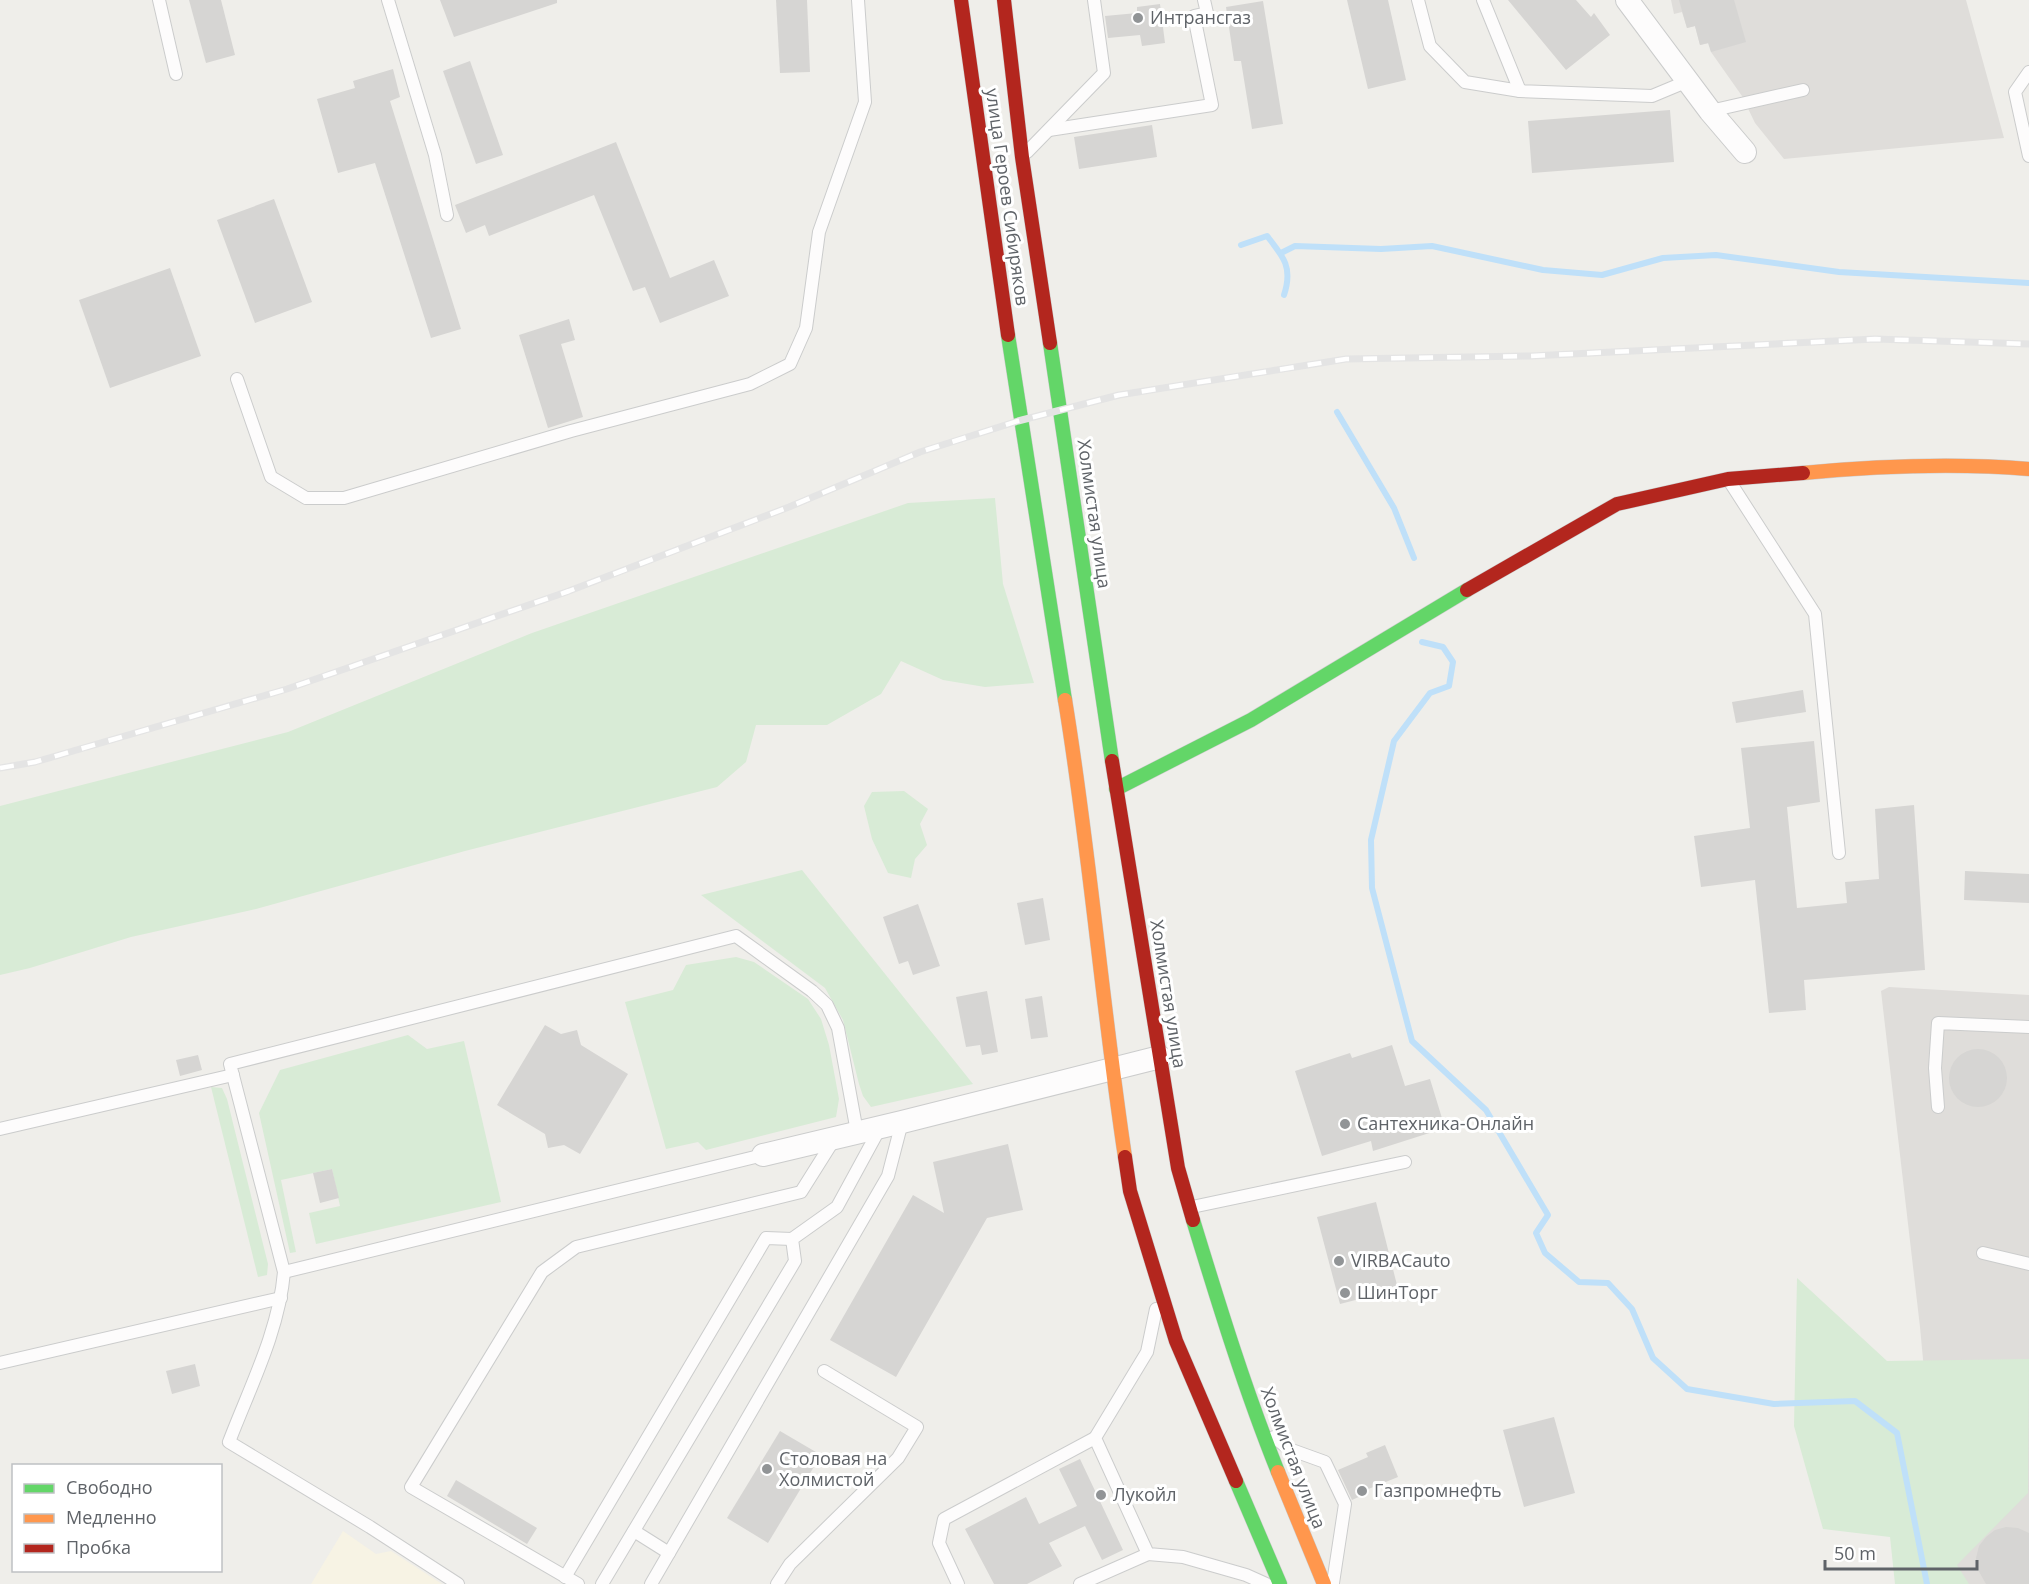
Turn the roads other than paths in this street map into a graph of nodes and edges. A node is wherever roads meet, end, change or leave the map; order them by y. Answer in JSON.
{"nodes":[{"id":1,"x":159,"y":0,"type":"edge"},
{"id":2,"x":388,"y":0,"type":"edge"},
{"id":3,"x":858,"y":0,"type":"edge"},
{"id":4,"x":961,"y":0,"type":"edge"},
{"id":5,"x":1004,"y":0,"type":"edge"},
{"id":6,"x":1094,"y":0,"type":"edge"},
{"id":7,"x":1204,"y":0,"type":"edge"},
{"id":8,"x":1418,"y":0,"type":"edge"},
{"id":9,"x":1483,"y":0,"type":"edge"},
{"id":10,"x":1627,"y":0,"type":"edge"},
{"id":11,"x":2029,"y":72,"type":"edge"},
{"id":12,"x":176,"y":74,"type":"dead end"},
{"id":13,"x":1688,"y":81,"type":"junction"},
{"id":14,"x":1803,"y":90,"type":"dead end"},
{"id":15,"x":1520,"y":91,"type":"junction"},
{"id":16,"x":1710,"y":111,"type":"junction"},
{"id":17,"x":1049,"y":130,"type":"junction"},
{"id":18,"x":1745,"y":152,"type":"dead end"},
{"id":19,"x":2029,"y":156,"type":"edge"},
{"id":20,"x":1022,"y":158,"type":"junction"},
{"id":21,"x":447,"y":215,"type":"dead end"},
{"id":22,"x":237,"y":379,"type":"dead end"},
{"id":23,"x":1057,"y":389,"type":"joint"},
{"id":24,"x":2029,"y":469,"type":"edge"},
{"id":25,"x":1728,"y":478,"type":"junction"},
{"id":26,"x":1116,"y":789,"type":"junction"},
{"id":27,"x":1839,"y":853,"type":"dead end"},
{"id":28,"x":2029,"y":1027,"type":"edge"},
{"id":29,"x":1160,"y":1057,"type":"junction"},
{"id":30,"x":1112,"y":1070,"type":"junction"},
{"id":31,"x":233,"y":1075,"type":"junction"},
{"id":32,"x":1938,"y":1107,"type":"dead end"},
{"id":33,"x":891,"y":1125,"type":"junction"},
{"id":34,"x":0,"y":1129,"type":"edge"},
{"id":35,"x":846,"y":1134,"type":"junction"},
{"id":36,"x":763,"y":1155,"type":"joint"},
{"id":37,"x":1405,"y":1162,"type":"dead end"},
{"id":38,"x":1190,"y":1208,"type":"junction"},
{"id":39,"x":792,"y":1239,"type":"junction"},
{"id":40,"x":1983,"y":1253,"type":"dead end"},
{"id":41,"x":2029,"y":1264,"type":"edge"},
{"id":42,"x":284,"y":1272,"type":"junction"},
{"id":43,"x":1161,"y":1290,"type":"junction"},
{"id":44,"x":281,"y":1298,"type":"junction"},
{"id":45,"x":0,"y":1363,"type":"edge"},
{"id":46,"x":824,"y":1371,"type":"dead end"},
{"id":47,"x":1260,"y":1427,"type":"junction"},
{"id":48,"x":1095,"y":1438,"type":"junction"},
{"id":49,"x":634,"y":1531,"type":"junction"},
{"id":50,"x":669,"y":1553,"type":"junction"},
{"id":51,"x":1149,"y":1554,"type":"junction"},
{"id":52,"x":566,"y":1577,"type":"junction"},
{"id":53,"x":458,"y":1584,"type":"edge"},
{"id":54,"x":578,"y":1584,"type":"edge"},
{"id":55,"x":603,"y":1584,"type":"edge"},
{"id":56,"x":651,"y":1584,"type":"edge"},
{"id":57,"x":777,"y":1584,"type":"edge"},
{"id":58,"x":958,"y":1584,"type":"edge"},
{"id":59,"x":1080,"y":1584,"type":"edge"},
{"id":60,"x":1266,"y":1584,"type":"edge"},
{"id":61,"x":1280,"y":1584,"type":"edge"},
{"id":62,"x":1324,"y":1584,"type":"edge"},
{"id":63,"x":1332,"y":1584,"type":"edge"}],
"edges":[{"from":1,"to":12,"type":"lane"},
{"from":2,"to":21,"type":"lane"},
{"from":3,"to":22,"type":"lane"},
{"from":4,"to":30,"type":"main road","name":"улица Героев Сибиряков"},
{"from":5,"to":20,"type":"main road","name":"улица Героев Сибиряков"},
{"from":6,"to":17,"type":"lane"},
{"from":7,"to":17,"type":"lane"},
{"from":8,"to":15,"type":"lane"},
{"from":9,"to":15,"type":"lane"},
{"from":10,"to":13,"type":"street"},
{"from":11,"to":19,"type":"lane"},
{"from":13,"to":15,"type":"lane"},
{"from":13,"to":16,"type":"street"},
{"from":14,"to":16,"type":"lane"},
{"from":16,"to":18,"type":"street"},
{"from":17,"to":20,"type":"lane"},
{"from":20,"to":23,"type":"main road","name":"улица Героев Сибиряков"},
{"from":23,"to":26,"type":"main road","name":"Холмистая улица"},
{"from":24,"to":25,"type":"main road"},
{"from":25,"to":26,"type":"main road"},
{"from":25,"to":27,"type":"lane"},
{"from":26,"to":29,"type":"main road","name":"Холмистая улица"},
{"from":28,"to":32,"type":"lane"},
{"from":29,"to":30,"type":"street"},
{"from":29,"to":38,"type":"main road","name":"Холмистая улица"},
{"from":30,"to":33,"type":"street"},
{"from":30,"to":43,"type":"main road"},
{"from":31,"to":34,"type":"lane"},
{"from":31,"to":35,"type":"lane"},
{"from":31,"to":42,"type":"lane"},
{"from":33,"to":35,"type":"street"},
{"from":33,"to":39,"type":"lane"},
{"from":33,"to":50,"type":"lane"},
{"from":35,"to":36,"type":"street"},
{"from":35,"to":52,"type":"lane"},
{"from":36,"to":42,"type":"lane"},
{"from":37,"to":38,"type":"lane"},
{"from":38,"to":47,"type":"main road","name":"Холмистая улица"},
{"from":39,"to":49,"type":"lane"},
{"from":39,"to":52,"type":"lane"},
{"from":40,"to":41,"type":"lane"},
{"from":42,"to":44,"type":"lane"},
{"from":43,"to":48,"type":"lane"},
{"from":43,"to":61,"type":"main road"},
{"from":44,"to":45,"type":"lane"},
{"from":44,"to":53,"type":"lane"},
{"from":46,"to":57,"type":"lane"},
{"from":47,"to":62,"type":"main road","name":"Холмистая улица"},
{"from":47,"to":63,"type":"lane"},
{"from":48,"to":51,"type":"lane"},
{"from":48,"to":58,"type":"lane"},
{"from":49,"to":50,"type":"lane"},
{"from":49,"to":55,"type":"lane"},
{"from":50,"to":56,"type":"lane"},
{"from":51,"to":59,"type":"lane"},
{"from":51,"to":60,"type":"lane"},
{"from":52,"to":54,"type":"lane"}]}
